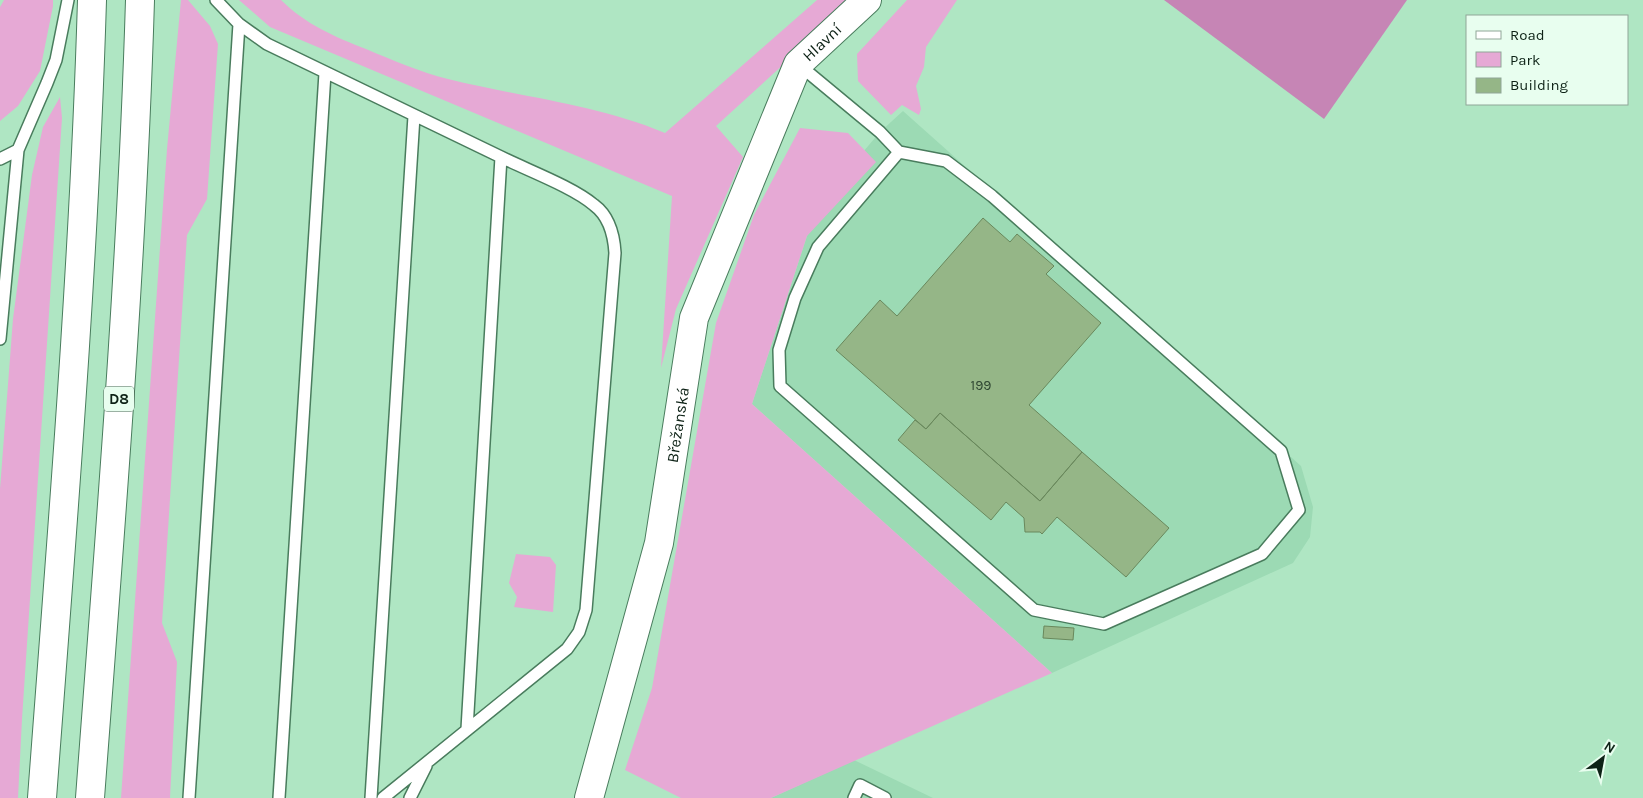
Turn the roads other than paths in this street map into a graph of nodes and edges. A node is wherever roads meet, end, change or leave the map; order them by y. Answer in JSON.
{"nodes":[{"id":1,"x":68,"y":0,"type":"edge"},
{"id":2,"x":92,"y":0,"type":"edge"},
{"id":3,"x":140,"y":0,"type":"edge"},
{"id":4,"x":216,"y":0,"type":"edge"},
{"id":5,"x":867,"y":0,"type":"edge"},
{"id":6,"x":239,"y":24,"type":"junction"},
{"id":7,"x":798,"y":64,"type":"junction"},
{"id":8,"x":325,"y":73,"type":"junction"},
{"id":9,"x":414,"y":116,"type":"junction"},
{"id":10,"x":18,"y":150,"type":"junction"},
{"id":11,"x":899,"y":152,"type":"junction"},
{"id":12,"x":501,"y":158,"type":"junction"},
{"id":13,"x":0,"y":159,"type":"edge"},
{"id":14,"x":0,"y":339,"type":"edge"},
{"id":15,"x":467,"y":729,"type":"junction"},
{"id":16,"x":427,"y":762,"type":"junction"},
{"id":17,"x":42,"y":798,"type":"edge"},
{"id":18,"x":90,"y":798,"type":"edge"},
{"id":19,"x":189,"y":798,"type":"edge"},
{"id":20,"x":279,"y":798,"type":"edge"},
{"id":21,"x":370,"y":798,"type":"edge"},
{"id":22,"x":384,"y":798,"type":"edge"},
{"id":23,"x":410,"y":798,"type":"edge"},
{"id":24,"x":589,"y":798,"type":"edge"},
{"id":25,"x":854,"y":798,"type":"edge"},
{"id":26,"x":885,"y":798,"type":"edge"}],
"edges":[{"from":1,"to":10,"type":"lane"},
{"from":2,"to":17,"type":"main road"},
{"from":3,"to":18,"type":"main road","number":"D8"},
{"from":4,"to":6,"type":"lane"},
{"from":5,"to":7,"type":"main road","name":"Hlavní"},
{"from":6,"to":8,"type":"lane"},
{"from":6,"to":19,"type":"lane"},
{"from":7,"to":11,"type":"lane"},
{"from":7,"to":24,"type":"main road","name":"Břežanská"},
{"from":8,"to":9,"type":"lane"},
{"from":8,"to":20,"type":"lane"},
{"from":9,"to":12,"type":"lane"},
{"from":9,"to":21,"type":"lane"},
{"from":10,"to":13,"type":"lane"},
{"from":10,"to":14,"type":"lane"},
{"from":11,"to":11,"type":"lane"},
{"from":12,"to":15,"type":"lane"},
{"from":12,"to":15,"type":"lane"},
{"from":15,"to":16,"type":"lane"},
{"from":16,"to":22,"type":"lane"},
{"from":16,"to":23,"type":"lane"},
{"from":25,"to":26,"type":"lane"}]}
